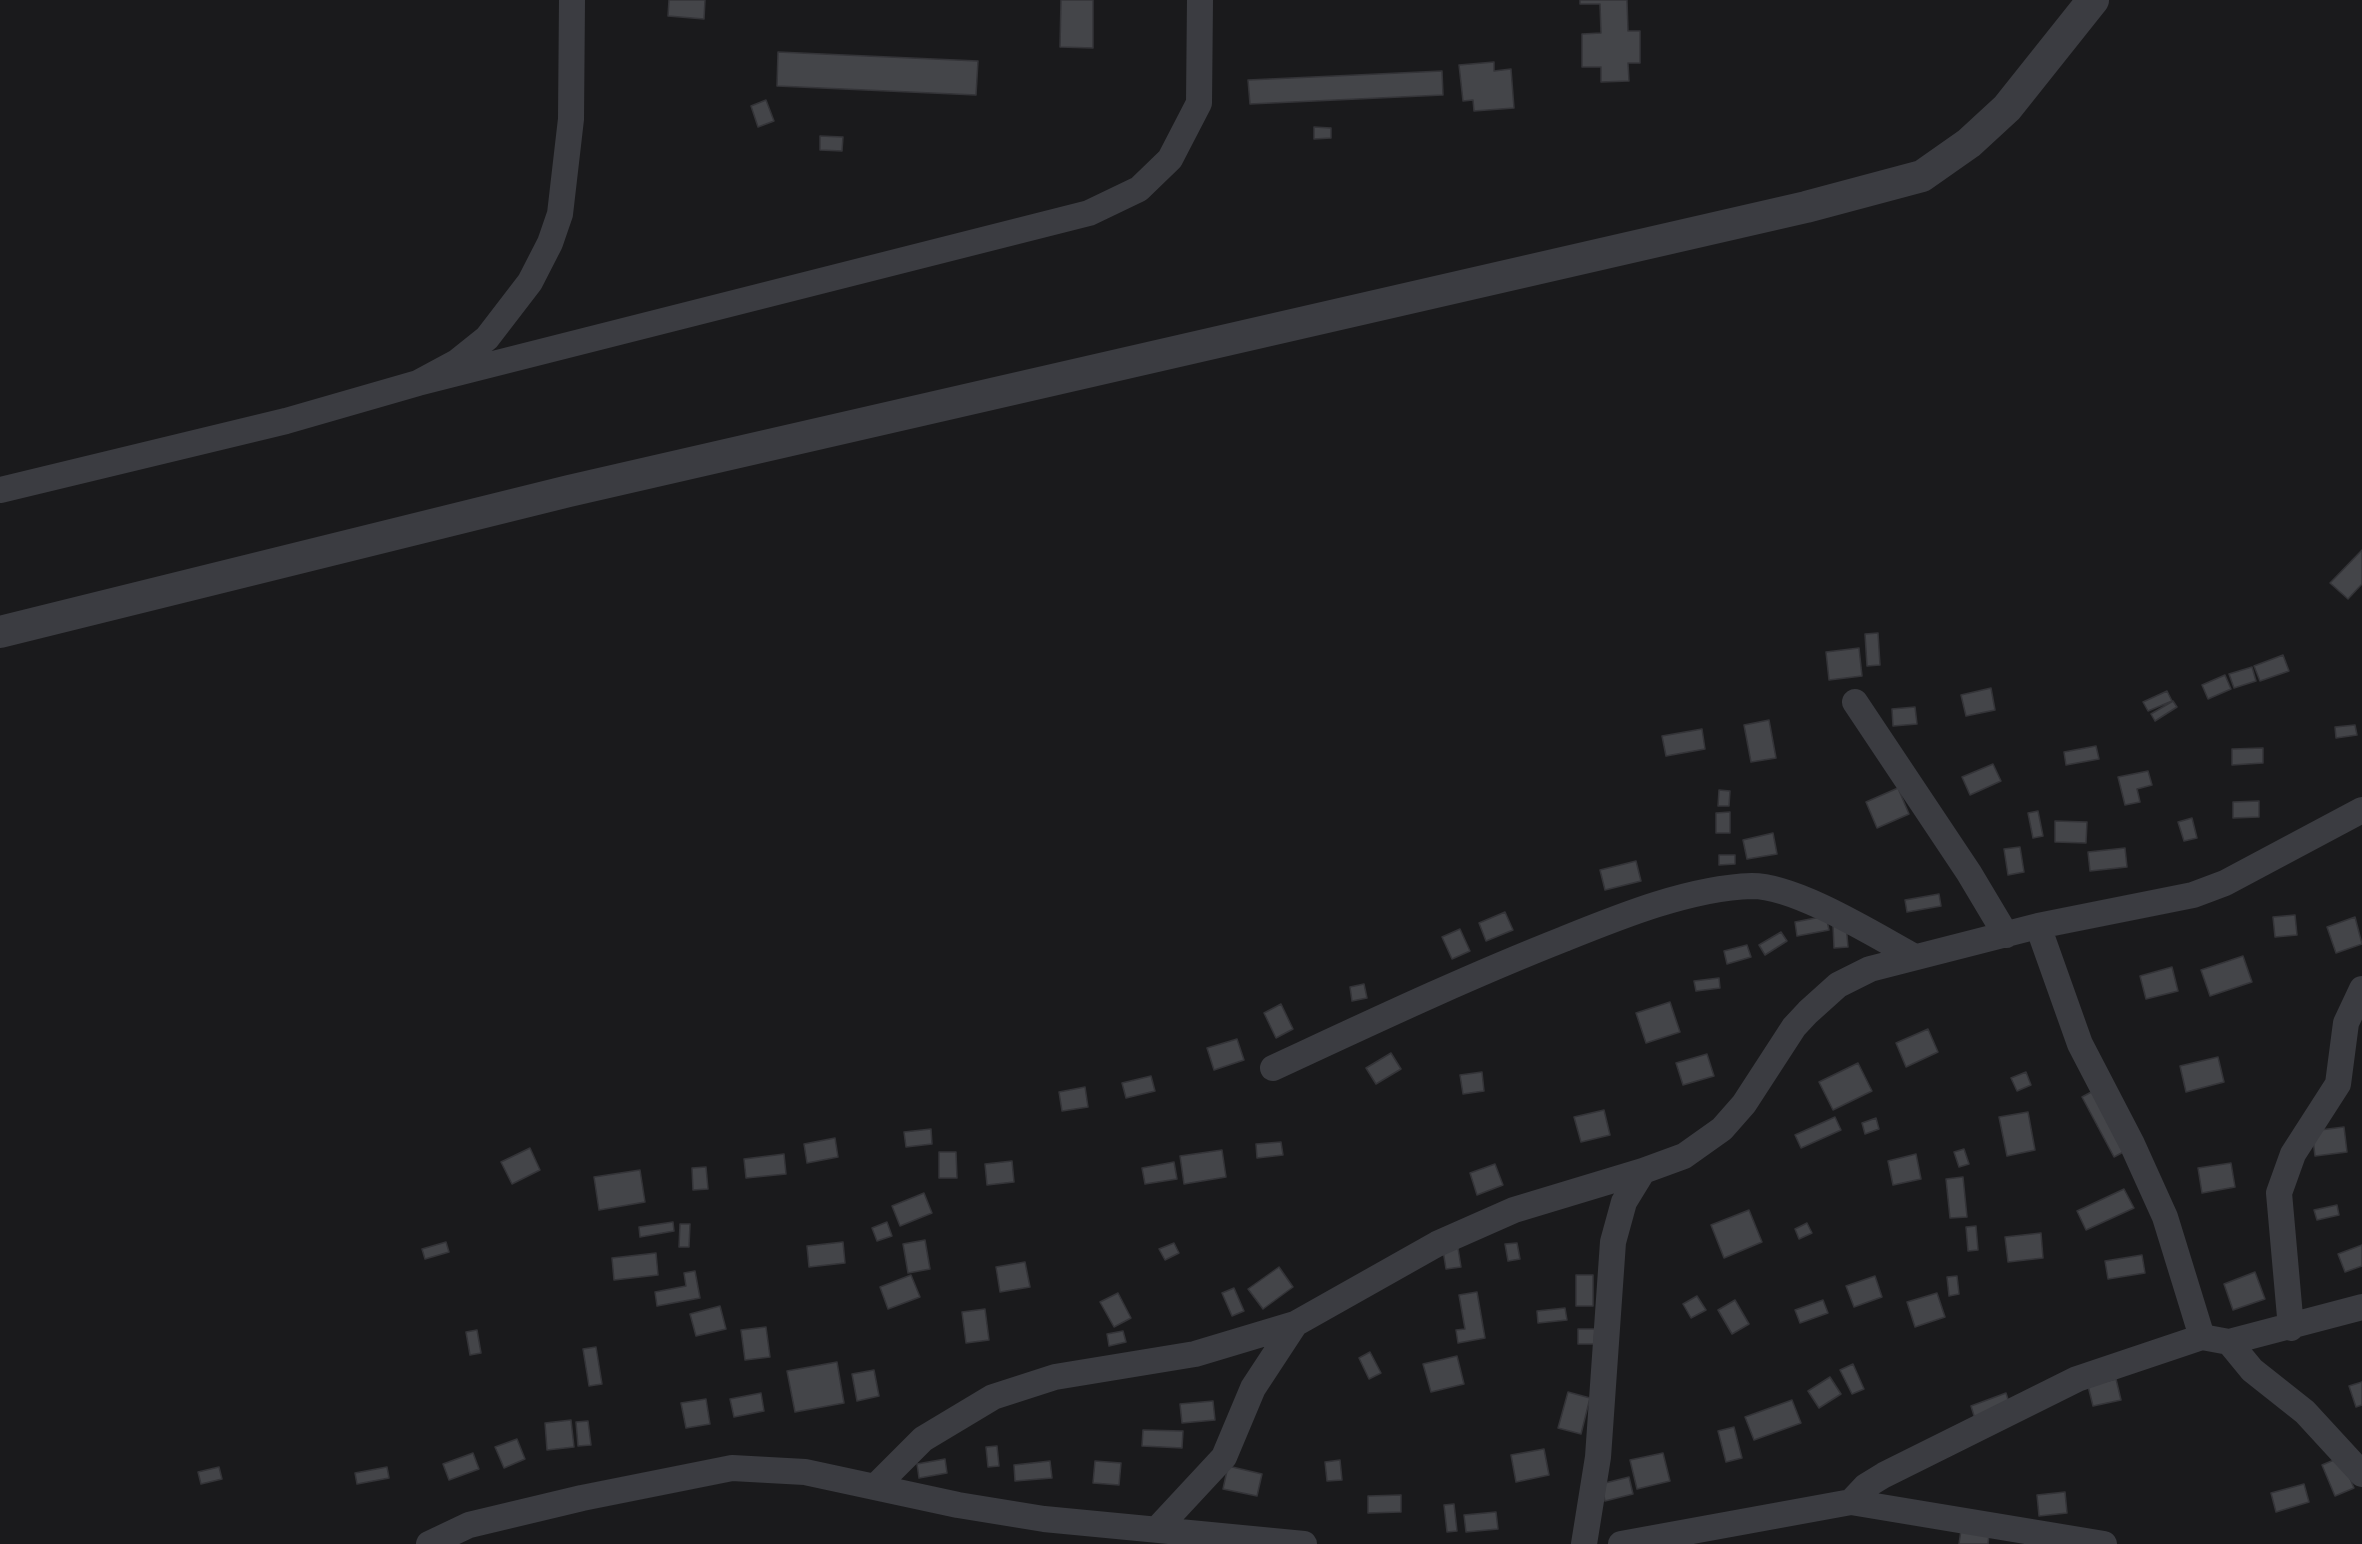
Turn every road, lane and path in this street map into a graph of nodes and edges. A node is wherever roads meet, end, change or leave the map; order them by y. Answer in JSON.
{"nodes":[{"id":1,"x":572,"y":0,"type":"edge"},
{"id":2,"x":1200,"y":0,"type":"edge"},
{"id":3,"x":2093,"y":0,"type":"edge"},
{"id":4,"x":418,"y":383,"type":"junction"},
{"id":5,"x":0,"y":490,"type":"edge"},
{"id":6,"x":0,"y":632,"type":"edge"},
{"id":7,"x":1855,"y":702,"type":"dead end"},
{"id":8,"x":2362,"y":810,"type":"edge"},
{"id":9,"x":2038,"y":926,"type":"junction"},
{"id":10,"x":2007,"y":935,"type":"junction"},
{"id":11,"x":1913,"y":956,"type":"junction"},
{"id":12,"x":2362,"y":989,"type":"edge"},
{"id":13,"x":1273,"y":1068,"type":"dead end"},
{"id":14,"x":1643,"y":1171,"type":"junction"},
{"id":15,"x":2362,"y":1307,"type":"edge"},
{"id":16,"x":1295,"y":1324,"type":"junction"},
{"id":17,"x":2291,"y":1328,"type":"junction"},
{"id":18,"x":2202,"y":1337,"type":"junction"},
{"id":19,"x":2229,"y":1342,"type":"junction"},
{"id":20,"x":2362,"y":1474,"type":"edge"},
{"id":21,"x":876,"y":1486,"type":"junction"},
{"id":22,"x":1851,"y":1502,"type":"junction"},
{"id":23,"x":1145,"y":1534,"type":"edge"},
{"id":24,"x":429,"y":1544,"type":"edge"},
{"id":25,"x":1304,"y":1544,"type":"edge"},
{"id":26,"x":1584,"y":1544,"type":"edge"},
{"id":27,"x":1621,"y":1544,"type":"edge"},
{"id":28,"x":2104,"y":1544,"type":"edge"}],
"edges":[{"from":1,"to":4,"type":"street"},
{"from":2,"to":4,"type":"street"},
{"from":3,"to":6,"type":"street"},
{"from":4,"to":5,"type":"street"},
{"from":7,"to":10,"type":"street"},
{"from":8,"to":9,"type":"street"},
{"from":9,"to":10,"type":"street"},
{"from":9,"to":18,"type":"street"},
{"from":10,"to":11,"type":"street"},
{"from":11,"to":13,"type":"street"},
{"from":11,"to":14,"type":"street"},
{"from":12,"to":17,"type":"street"},
{"from":14,"to":16,"type":"street"},
{"from":14,"to":26,"type":"street"},
{"from":15,"to":17,"type":"street"},
{"from":16,"to":21,"type":"street"},
{"from":16,"to":23,"type":"street"},
{"from":17,"to":19,"type":"street"},
{"from":18,"to":19,"type":"street"},
{"from":18,"to":22,"type":"street"},
{"from":19,"to":20,"type":"street"},
{"from":21,"to":23,"type":"street"},
{"from":21,"to":24,"type":"street"},
{"from":22,"to":27,"type":"street"},
{"from":22,"to":28,"type":"street"},
{"from":23,"to":25,"type":"street"}]}
